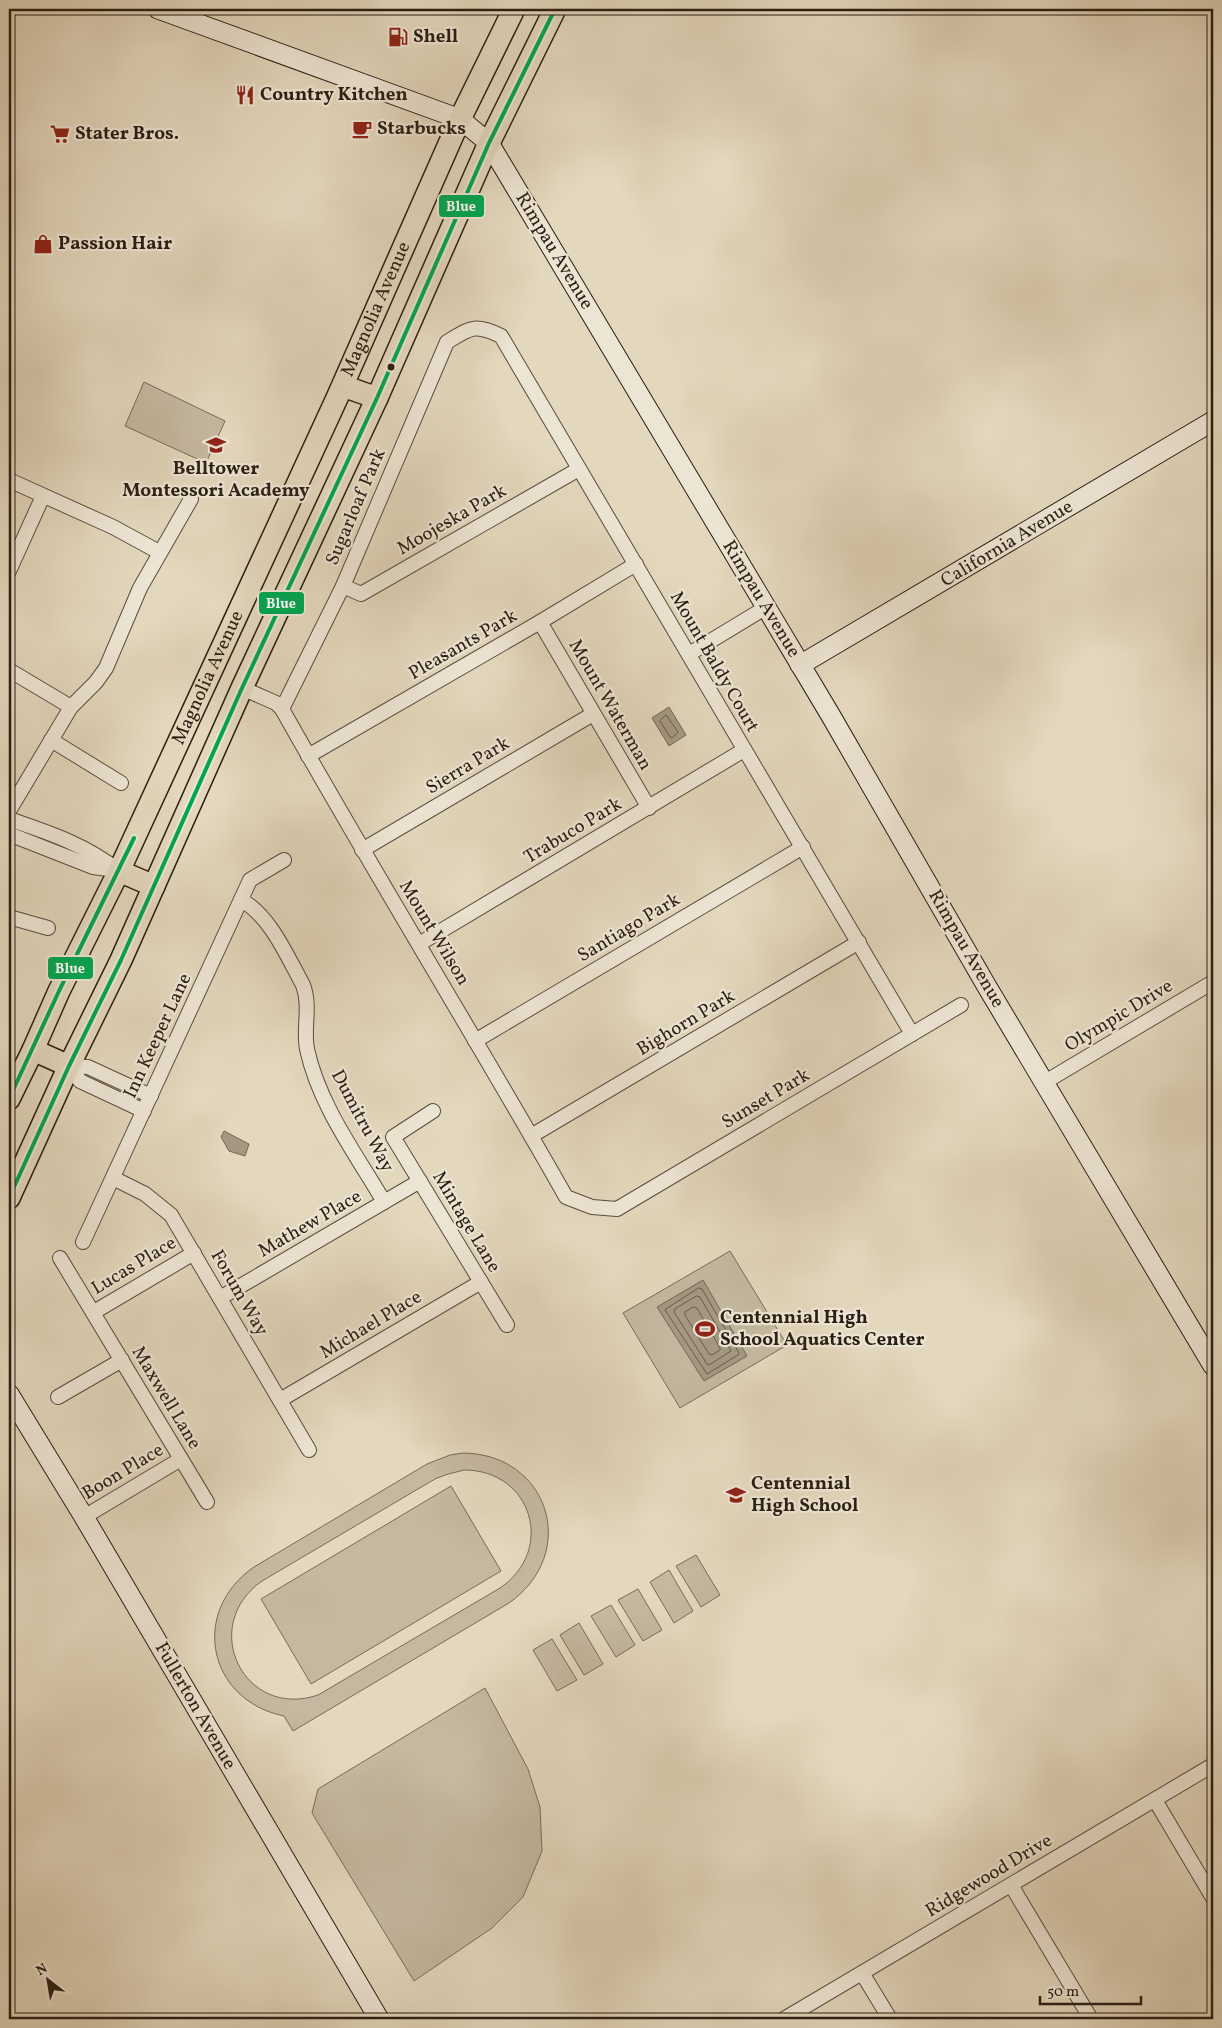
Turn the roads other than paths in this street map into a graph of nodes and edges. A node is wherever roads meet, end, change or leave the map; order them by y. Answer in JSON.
{"nodes":[{"id":1,"x":158,"y":9,"type":"edge"},
{"id":2,"x":514,"y":9,"type":"edge"},
{"id":3,"x":555,"y":9,"type":"edge"},
{"id":4,"x":460,"y":119,"type":"junction"},
{"id":5,"x":489,"y":143,"type":"junction"},
{"id":6,"x":470,"y":328,"type":"joint"},
{"id":7,"x":343,"y":386,"type":"junction"},
{"id":8,"x":377,"y":398,"type":"junction"},
{"id":9,"x":1213,"y":421,"type":"edge"},
{"id":10,"x":579,"y":469,"type":"junction"},
{"id":11,"x":9,"y":480,"type":"edge"},
{"id":12,"x":43,"y":496,"type":"junction"},
{"id":13,"x":190,"y":499,"type":"dead end"},
{"id":14,"x":159,"y":552,"type":"junction"},
{"id":15,"x":636,"y":564,"type":"junction"},
{"id":16,"x":9,"y":571,"type":"edge"},
{"id":17,"x":343,"y":586,"type":"junction"},
{"id":18,"x":765,"y":608,"type":"junction"},
{"id":19,"x":540,"y":622,"type":"junction"},
{"id":20,"x":689,"y":654,"type":"junction"},
{"id":21,"x":800,"y":665,"type":"junction"},
{"id":22,"x":9,"y":670,"type":"edge"},
{"id":23,"x":242,"y":688,"type":"junction"},
{"id":24,"x":71,"y":707,"type":"junction"},
{"id":25,"x":282,"y":709,"type":"junction"},
{"id":26,"x":593,"y":714,"type":"junction"},
{"id":27,"x":50,"y":740,"type":"junction"},
{"id":28,"x":744,"y":750,"type":"junction"},
{"id":29,"x":308,"y":756,"type":"junction"},
{"id":30,"x":121,"y":783,"type":"dead end"},
{"id":31,"x":649,"y":808,"type":"junction"},
{"id":32,"x":9,"y":811,"type":"edge"},
{"id":33,"x":9,"y":819,"type":"edge"},
{"id":34,"x":9,"y":834,"type":"edge"},
{"id":35,"x":803,"y":847,"type":"junction"},
{"id":36,"x":362,"y":850,"type":"junction"},
{"id":37,"x":284,"y":860,"type":"dead end"},
{"id":38,"x":119,"y":871,"type":"junction"},
{"id":39,"x":154,"y":886,"type":"junction"},
{"id":40,"x":241,"y":900,"type":"junction"},
{"id":41,"x":9,"y":917,"type":"edge"},
{"id":42,"x":48,"y":928,"type":"dead end"},
{"id":43,"x":859,"y":942,"type":"junction"},
{"id":44,"x":419,"y":944,"type":"junction"},
{"id":45,"x":1213,"y":982,"type":"edge"},
{"id":46,"x":961,"y":1005,"type":"dead end"},
{"id":47,"x":912,"y":1034,"type":"junction"},
{"id":48,"x":475,"y":1041,"type":"junction"},
{"id":49,"x":33,"y":1050,"type":"junction"},
{"id":50,"x":69,"y":1066,"type":"junction"},
{"id":51,"x":1045,"y":1082,"type":"junction"},
{"id":52,"x":151,"y":1096,"type":"junction"},
{"id":53,"x":9,"y":1099,"type":"edge"},
{"id":54,"x":144,"y":1111,"type":"junction"},
{"id":55,"x":433,"y":1111,"type":"dead end"},
{"id":56,"x":531,"y":1136,"type":"junction"},
{"id":57,"x":113,"y":1178,"type":"junction"},
{"id":58,"x":420,"y":1181,"type":"junction"},
{"id":59,"x":9,"y":1198,"type":"edge"},
{"id":60,"x":384,"y":1202,"type":"junction"},
{"id":61,"x":585,"y":1206,"type":"joint"},
{"id":62,"x":83,"y":1242,"type":"dead end"},
{"id":63,"x":194,"y":1253,"type":"junction"},
{"id":64,"x":60,"y":1258,"type":"dead end"},
{"id":65,"x":480,"y":1282,"type":"junction"},
{"id":66,"x":220,"y":1298,"type":"junction"},
{"id":67,"x":94,"y":1312,"type":"junction"},
{"id":68,"x":507,"y":1326,"type":"dead end"},
{"id":69,"x":122,"y":1360,"type":"junction"},
{"id":70,"x":1213,"y":1366,"type":"edge"},
{"id":71,"x":9,"y":1394,"type":"edge"},
{"id":72,"x":58,"y":1397,"type":"dead end"},
{"id":73,"x":280,"y":1400,"type":"junction"},
{"id":74,"x":309,"y":1450,"type":"dead end"},
{"id":75,"x":181,"y":1459,"type":"junction"},
{"id":76,"x":207,"y":1502,"type":"dead end"},
{"id":77,"x":84,"y":1517,"type":"junction"},
{"id":78,"x":1213,"y":1766,"type":"edge"},
{"id":79,"x":1155,"y":1800,"type":"junction"},
{"id":80,"x":1011,"y":1885,"type":"junction"},
{"id":81,"x":1213,"y":1898,"type":"edge"},
{"id":82,"x":862,"y":1973,"type":"junction"},
{"id":83,"x":379,"y":2019,"type":"edge"},
{"id":84,"x":784,"y":2019,"type":"edge"},
{"id":85,"x":890,"y":2019,"type":"edge"},
{"id":86,"x":1091,"y":2019,"type":"edge"}],
"edges":[{"from":1,"to":4,"type":"main road","name":"Rimpau Avenue"},
{"from":2,"to":4,"type":"main road","name":"Magnolia Avenue"},
{"from":3,"to":5,"type":"main road","name":"Magnolia Avenue"},
{"from":4,"to":5,"type":"main road","name":"Rimpau Avenue"},
{"from":4,"to":7,"type":"main road","name":"Magnolia Avenue"},
{"from":5,"to":8,"type":"main road","name":"Magnolia Avenue"},
{"from":5,"to":18,"type":"main road","name":"Rimpau Avenue"},
{"from":6,"to":10,"type":"street","name":"Mount Baldy Court"},
{"from":6,"to":17,"type":"street","name":"Sugarloaf Park"},
{"from":7,"to":8,"type":"main road"},
{"from":7,"to":38,"type":"main road","name":"Magnolia Avenue"},
{"from":8,"to":23,"type":"main road","name":"Magnolia Avenue"},
{"from":9,"to":21,"type":"main road","name":"California Avenue"},
{"from":10,"to":15,"type":"street","name":"Mount Baldy Court"},
{"from":10,"to":17,"type":"street","name":"Moojeska Park"},
{"from":11,"to":12,"type":"street"},
{"from":12,"to":14,"type":"street"},
{"from":12,"to":16,"type":"street"},
{"from":13,"to":14,"type":"street"},
{"from":14,"to":24,"type":"street"},
{"from":15,"to":19,"type":"street","name":"Pleasants Park"},
{"from":15,"to":20,"type":"street","name":"Mount Baldy Court"},
{"from":17,"to":25,"type":"street","name":"Sugarloaf Park"},
{"from":18,"to":20,"type":"street"},
{"from":18,"to":21,"type":"main road","name":"Rimpau Avenue"},
{"from":19,"to":26,"type":"street","name":"Mount Waterman"},
{"from":19,"to":29,"type":"street","name":"Pleasants Park"},
{"from":20,"to":28,"type":"street","name":"Mount Baldy Court"},
{"from":21,"to":51,"type":"main road","name":"Rimpau Avenue"},
{"from":22,"to":24,"type":"street"},
{"from":23,"to":25,"type":"street"},
{"from":23,"to":39,"type":"main road","name":"Magnolia Avenue"},
{"from":24,"to":27,"type":"street"},
{"from":25,"to":29,"type":"street","name":"Mount Wilson"},
{"from":26,"to":31,"type":"street","name":"Mount Waterman"},
{"from":26,"to":36,"type":"street","name":"Sierra Park"},
{"from":27,"to":30,"type":"street"},
{"from":27,"to":32,"type":"street"},
{"from":28,"to":31,"type":"street","name":"Trabuco Park"},
{"from":28,"to":35,"type":"street","name":"Mount Baldy Court"},
{"from":29,"to":36,"type":"street","name":"Mount Wilson"},
{"from":31,"to":44,"type":"street","name":"Trabuco Park"},
{"from":33,"to":38,"type":"street"},
{"from":34,"to":38,"type":"street"},
{"from":35,"to":43,"type":"street","name":"Mount Baldy Court"},
{"from":35,"to":48,"type":"street","name":"Santiago Park"},
{"from":36,"to":44,"type":"street","name":"Mount Wilson"},
{"from":37,"to":40,"type":"street","name":"Inn Keeper Lane"},
{"from":38,"to":39,"type":"main road"},
{"from":38,"to":49,"type":"main road","name":"Magnolia Avenue"},
{"from":39,"to":50,"type":"main road","name":"Magnolia Avenue"},
{"from":40,"to":52,"type":"street","name":"Inn Keeper Lane"},
{"from":40,"to":60,"type":"street","name":"Dumitru Way"},
{"from":41,"to":42,"type":"street"},
{"from":43,"to":47,"type":"street","name":"Mount Baldy Court"},
{"from":43,"to":56,"type":"street","name":"Bighorn Park"},
{"from":44,"to":48,"type":"street","name":"Mount Wilson"},
{"from":45,"to":51,"type":"street","name":"Olympic Drive"},
{"from":46,"to":47,"type":"street","name":"Sunset Park"},
{"from":47,"to":61,"type":"street","name":"Sunset Park"},
{"from":48,"to":56,"type":"street","name":"Mount Wilson"},
{"from":49,"to":50,"type":"main road"},
{"from":49,"to":53,"type":"main road","name":"Magnolia Avenue"},
{"from":50,"to":52,"type":"street"},
{"from":50,"to":54,"type":"street"},
{"from":50,"to":59,"type":"main road","name":"Magnolia Avenue"},
{"from":51,"to":70,"type":"main road","name":"Rimpau Avenue"},
{"from":52,"to":54,"type":"street","name":"Inn Keeper Lane"},
{"from":54,"to":57,"type":"street","name":"Inn Keeper Lane"},
{"from":55,"to":58,"type":"street","name":"Mintage Lane"},
{"from":56,"to":61,"type":"street","name":"Mount Wilson"},
{"from":57,"to":62,"type":"street","name":"Inn Keeper Lane"},
{"from":57,"to":63,"type":"street","name":"Forum Way"},
{"from":58,"to":60,"type":"street","name":"Mathew Place"},
{"from":58,"to":65,"type":"street","name":"Mintage Lane"},
{"from":60,"to":66,"type":"street","name":"Mathew Place"},
{"from":63,"to":66,"type":"street","name":"Forum Way"},
{"from":63,"to":67,"type":"street","name":"Lucas Place"},
{"from":64,"to":67,"type":"street"},
{"from":65,"to":68,"type":"street","name":"Mintage Lane"},
{"from":65,"to":73,"type":"street","name":"Michael Place"},
{"from":66,"to":73,"type":"street","name":"Forum Way"},
{"from":67,"to":69,"type":"street","name":"Maxwell Lane"},
{"from":69,"to":72,"type":"street"},
{"from":69,"to":75,"type":"street","name":"Maxwell Lane"},
{"from":71,"to":77,"type":"main road","name":"Fullerton Avenue"},
{"from":73,"to":74,"type":"street","name":"Forum Way"},
{"from":75,"to":76,"type":"street","name":"Maxwell Lane"},
{"from":75,"to":77,"type":"street","name":"Boon Place"},
{"from":77,"to":83,"type":"main road","name":"Fullerton Avenue"},
{"from":78,"to":79,"type":"street","name":"Ridgewood Drive"},
{"from":79,"to":80,"type":"street","name":"Ridgewood Drive"},
{"from":79,"to":81,"type":"street"},
{"from":80,"to":82,"type":"street","name":"Ridgewood Drive"},
{"from":80,"to":86,"type":"street"},
{"from":82,"to":84,"type":"street","name":"Ridgewood Drive"},
{"from":82,"to":85,"type":"street"}]}
